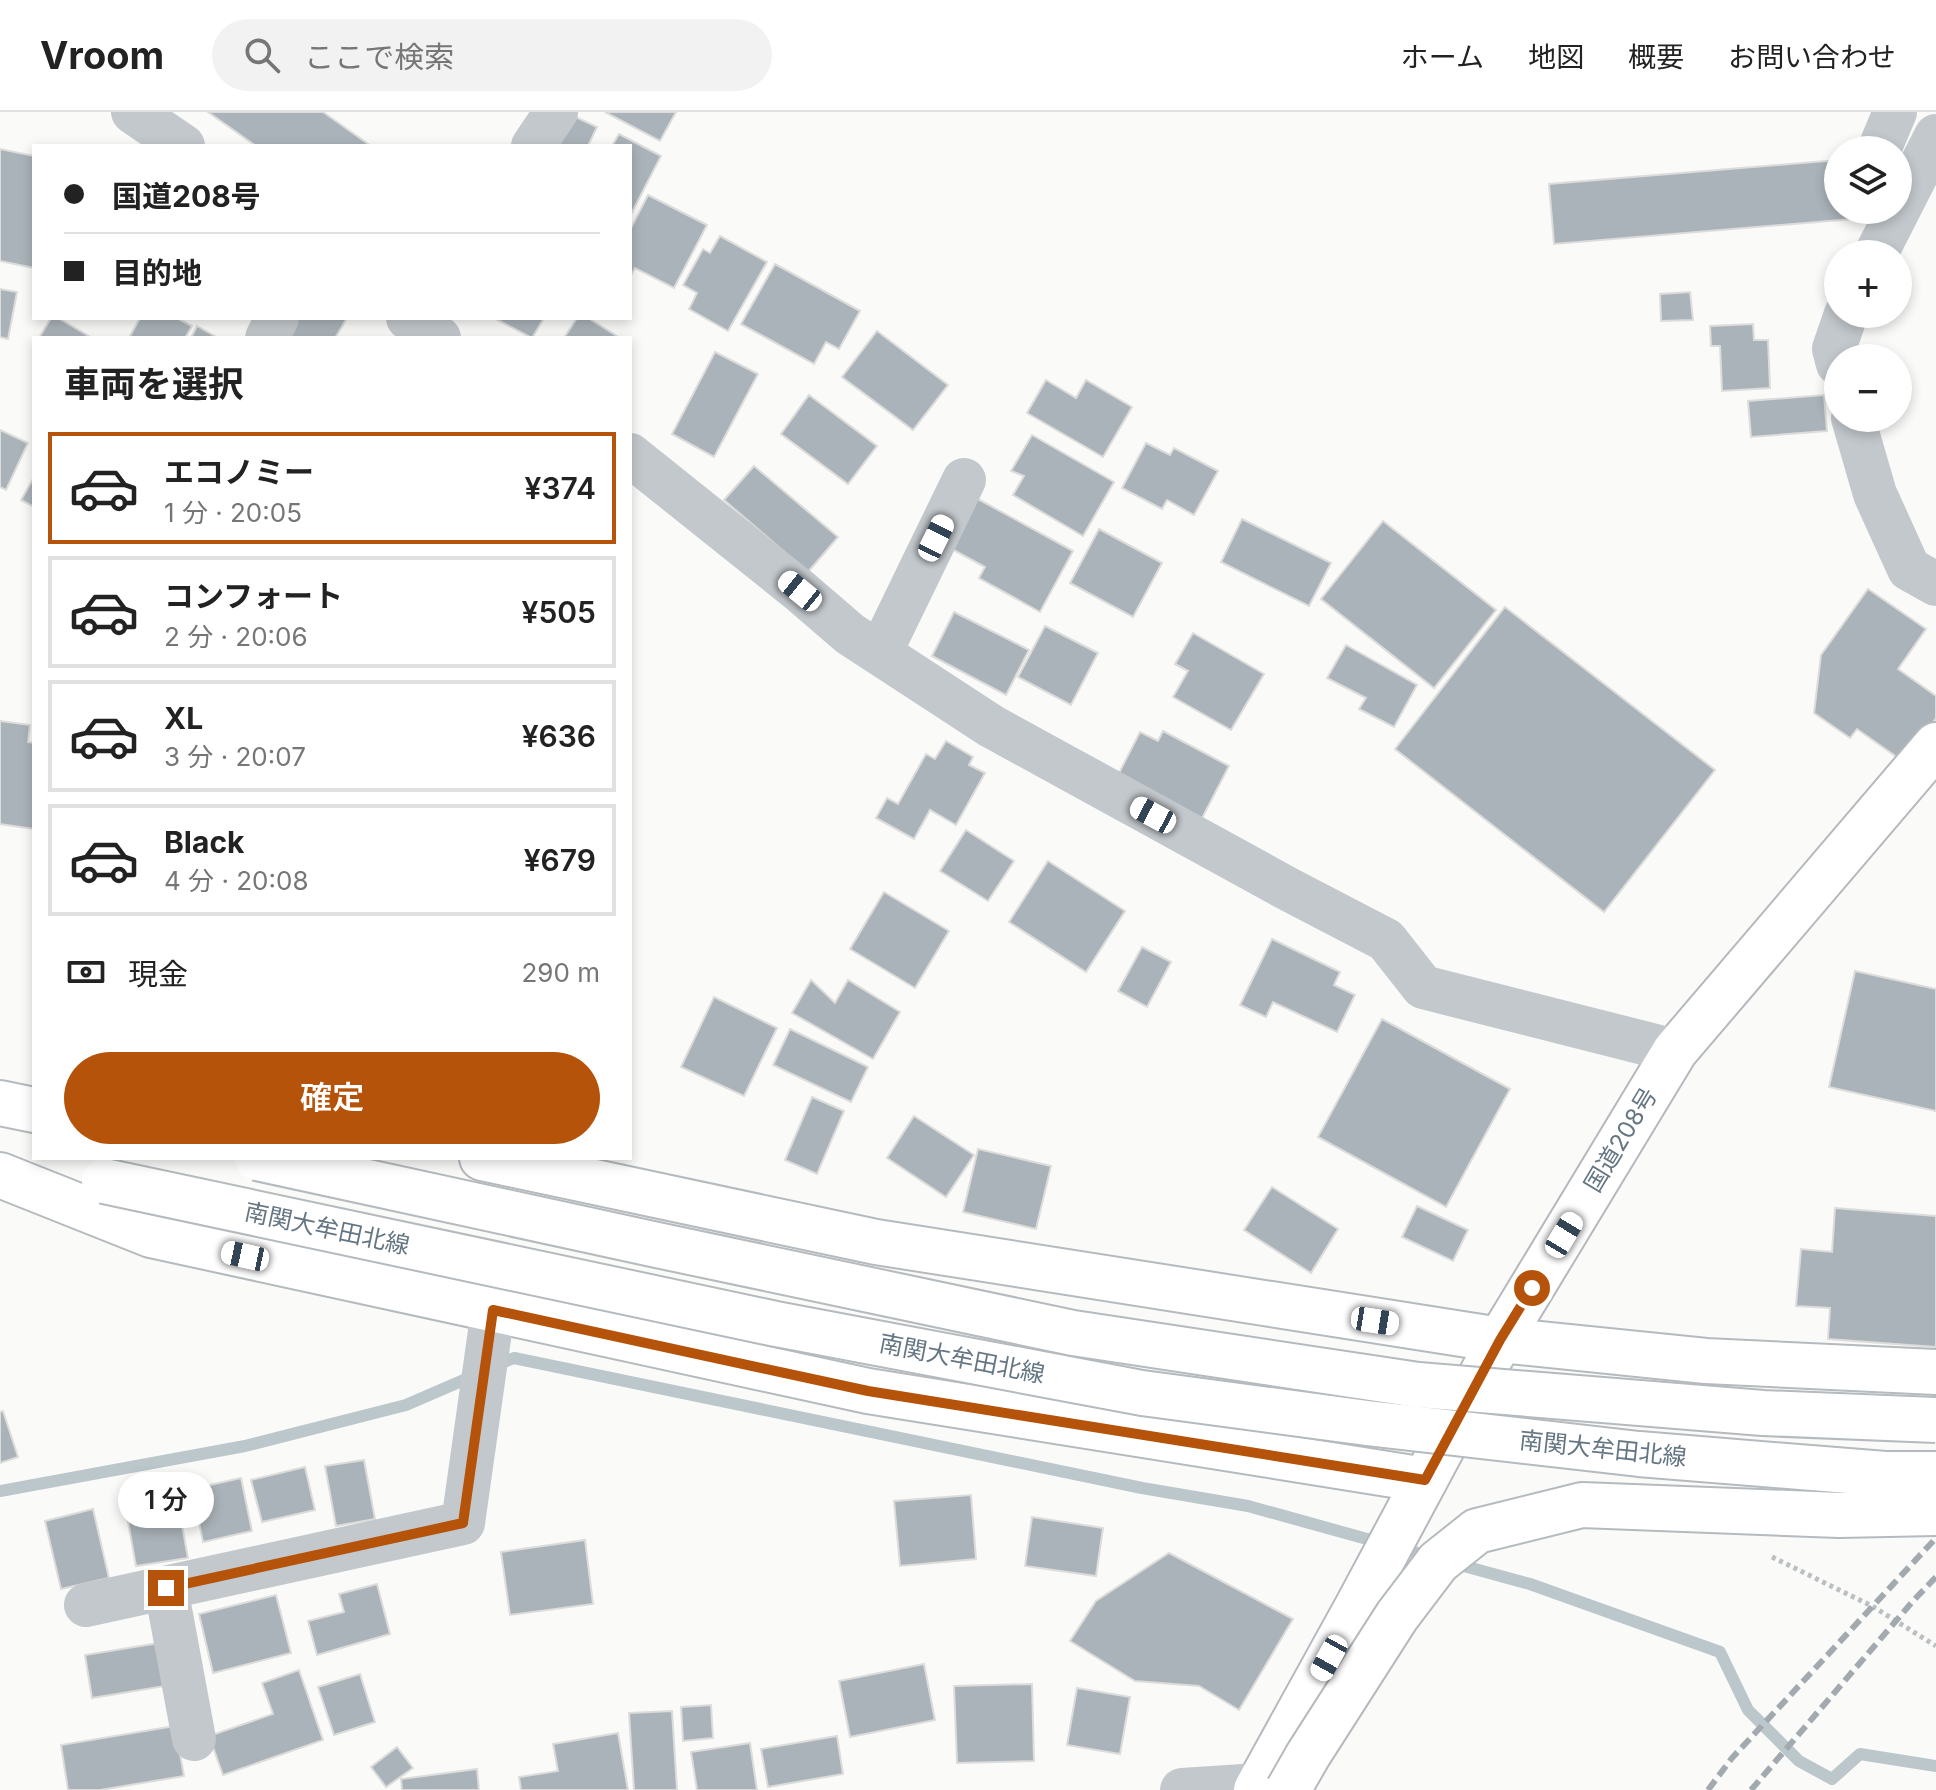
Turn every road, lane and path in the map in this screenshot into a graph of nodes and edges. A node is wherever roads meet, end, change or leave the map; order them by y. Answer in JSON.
{"nodes":[{"id":1,"x":133,"y":112,"type":"edge"},
{"id":2,"x":556,"y":112,"type":"edge"},
{"id":3,"x":1895,"y":112,"type":"edge"},
{"id":4,"x":1885,"y":136,"type":"edge"},
{"id":5,"x":1936,"y":136,"type":"edge"},
{"id":6,"x":180,"y":144,"type":"edge"},
{"id":7,"x":534,"y":144,"type":"edge"},
{"id":8,"x":1912,"y":174,"type":"edge"},
{"id":9,"x":1857,"y":432,"type":"edge"},
{"id":10,"x":632,"y":457,"type":"edge"},
{"id":11,"x":964,"y":480,"type":"dead end"},
{"id":12,"x":1936,"y":584,"type":"edge"},
{"id":13,"x":880,"y":653,"type":"junction"},
{"id":14,"x":1936,"y":745,"type":"edge"},
{"id":15,"x":1675,"y":1051,"type":"junction"},
{"id":16,"x":0,"y":1084,"type":"edge"},
{"id":17,"x":32,"y":1087,"type":"edge"},
{"id":18,"x":0,"y":1103,"type":"edge"},
{"id":19,"x":32,"y":1110,"type":"edge"},
{"id":20,"x":0,"y":1159,"type":"edge"},
{"id":21,"x":266,"y":1160,"type":"edge"},
{"id":22,"x":491,"y":1160,"type":"edge"},
{"id":23,"x":0,"y":1175,"type":"edge"},
{"id":24,"x":493,"y":1310,"type":"junction"},
{"id":25,"x":1500,"y":1340,"type":"junction"},
{"id":26,"x":1936,"y":1372,"type":"edge"},
{"id":27,"x":1936,"y":1420,"type":"edge"},
{"id":28,"x":1936,"y":1474,"type":"edge"},
{"id":29,"x":1425,"y":1480,"type":"junction"},
{"id":30,"x":1936,"y":1513,"type":"edge"},
{"id":31,"x":166,"y":1588,"type":"junction"},
{"id":32,"x":86,"y":1605,"type":"dead end"},
{"id":33,"x":194,"y":1739,"type":"dead end"},
{"id":34,"x":1267,"y":1788,"type":"edge"},
{"id":35,"x":1182,"y":1790,"type":"edge"}],
"edges":[{"from":1,"to":6,"type":"street"},
{"from":2,"to":7,"type":"street"},
{"from":3,"to":4,"type":"street"},
{"from":5,"to":8,"type":"street"},
{"from":9,"to":12,"type":"street"},
{"from":10,"to":13,"type":"street"},
{"from":11,"to":13,"type":"street"},
{"from":13,"to":15,"type":"street"},
{"from":14,"to":15,"type":"main road","name":"国道208号"},
{"from":15,"to":25,"type":"main road","name":"国道208号"},
{"from":16,"to":17,"type":"main road"},
{"from":18,"to":19,"type":"main road"},
{"from":20,"to":28,"type":"main road","name":"南関大牟田北線","bridge":true},
{"from":21,"to":27,"type":"main road","name":"南関大牟田北線","bridge":true},
{"from":22,"to":25,"type":"main road"},
{"from":23,"to":24,"type":"main road"},
{"from":24,"to":29,"type":"main road"},
{"from":24,"to":31,"type":"street"},
{"from":25,"to":26,"type":"main road"},
{"from":25,"to":29,"type":"main road","name":"国道208号"},
{"from":29,"to":34,"type":"main road","name":"国道208号"},
{"from":30,"to":34,"type":"main road","bridge":true},
{"from":31,"to":32,"type":"street"},
{"from":31,"to":33,"type":"street"},
{"from":34,"to":35,"type":"street"}]}
